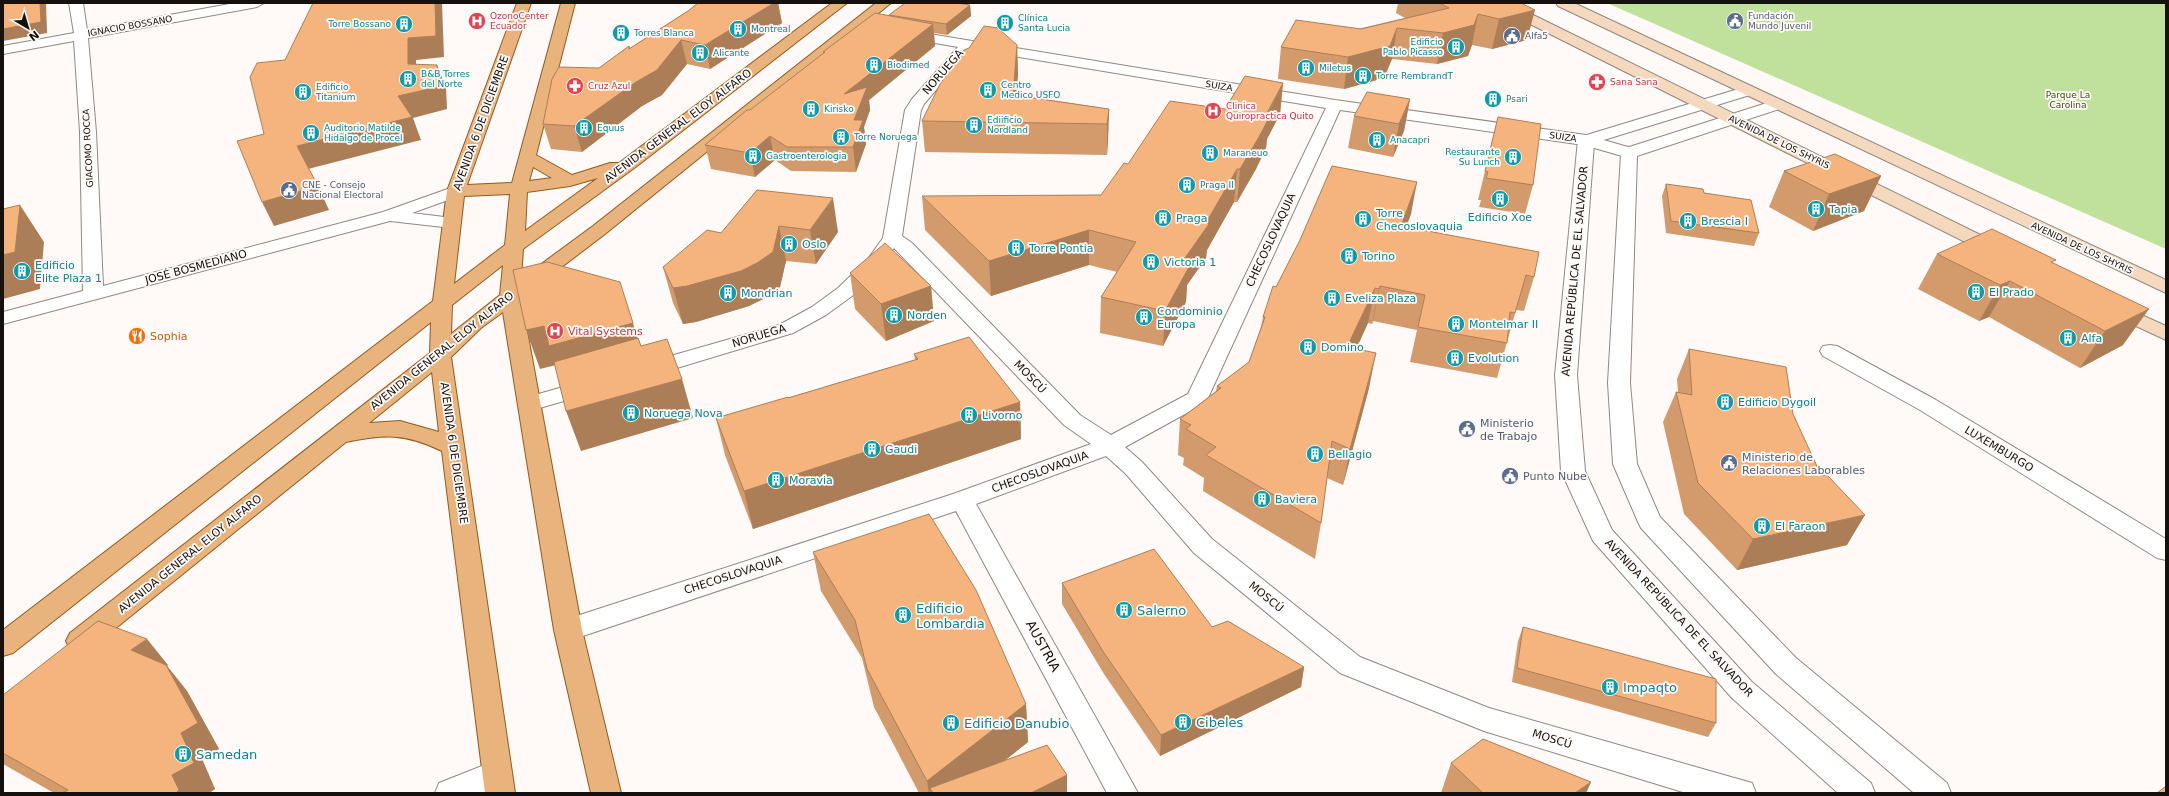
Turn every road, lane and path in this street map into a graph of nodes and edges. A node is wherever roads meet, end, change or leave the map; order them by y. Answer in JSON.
{"nodes":[{"id":1,"x":76,"y":3,"type":"edge"},
{"id":2,"x":257,"y":3,"type":"edge"},
{"id":3,"x":524,"y":3,"type":"edge"},
{"id":4,"x":568,"y":3,"type":"edge"},
{"id":5,"x":840,"y":3,"type":"edge"},
{"id":6,"x":884,"y":3,"type":"edge"},
{"id":7,"x":1499,"y":3,"type":"edge"},
{"id":8,"x":1563,"y":3,"type":"edge"},
{"id":9,"x":856,"y":26,"type":"junction"},
{"id":10,"x":873,"y":29,"type":"edge"},
{"id":11,"x":888,"y":31,"type":"edge"},
{"id":12,"x":81,"y":35,"type":"junction"},
{"id":13,"x":967,"y":46,"type":"junction"},
{"id":14,"x":3,"y":50,"type":"edge"},
{"id":15,"x":1748,"y":91,"type":"junction"},
{"id":16,"x":1335,"y":105,"type":"junction"},
{"id":17,"x":1702,"y":105,"type":"junction"},
{"id":18,"x":1776,"y":105,"type":"junction"},
{"id":19,"x":1732,"y":119,"type":"junction"},
{"id":20,"x":1586,"y":140,"type":"junction"},
{"id":21,"x":1629,"y":153,"type":"junction"},
{"id":22,"x":527,"y":158,"type":"junction"},
{"id":23,"x":631,"y":162,"type":"junction"},
{"id":24,"x":570,"y":181,"type":"junction"},
{"id":25,"x":519,"y":188,"type":"junction"},
{"id":26,"x":456,"y":191,"type":"junction"},
{"id":27,"x":389,"y":216,"type":"junction"},
{"id":28,"x":452,"y":223,"type":"junction"},
{"id":29,"x":892,"y":238,"type":"junction"},
{"id":30,"x":513,"y":248,"type":"junction"},
{"id":31,"x":2017,"y":260,"type":"edge"},
{"id":32,"x":2166,"y":287,"type":"edge"},
{"id":33,"x":94,"y":294,"type":"junction"},
{"id":34,"x":510,"y":296,"type":"junction"},
{"id":35,"x":2102,"y":302,"type":"edge"},
{"id":36,"x":442,"y":305,"type":"junction"},
{"id":37,"x":3,"y":318,"type":"edge"},
{"id":38,"x":2166,"y":334,"type":"edge"},
{"id":39,"x":1830,"y":351,"type":"dead end"},
{"id":40,"x":440,"y":355,"type":"junction"},
{"id":41,"x":628,"y":375,"type":"edge"},
{"id":42,"x":606,"y":382,"type":"edge"},
{"id":43,"x":529,"y":404,"type":"junction"},
{"id":44,"x":339,"y":436,"type":"junction"},
{"id":45,"x":1110,"y":446,"type":"junction"},
{"id":46,"x":454,"y":448,"type":"junction"},
{"id":47,"x":962,"y":500,"type":"junction"},
{"id":48,"x":2166,"y":551,"type":"edge"},
{"id":49,"x":568,"y":630,"type":"junction"},
{"id":50,"x":3,"y":645,"type":"edge"},
{"id":51,"x":65,"y":653,"type":"edge"},
{"id":52,"x":499,"y":783,"type":"edge"},
{"id":53,"x":450,"y":793,"type":"edge"},
{"id":54,"x":606,"y":793,"type":"edge"},
{"id":55,"x":1123,"y":793,"type":"edge"},
{"id":56,"x":1741,"y":793,"type":"edge"},
{"id":57,"x":1860,"y":793,"type":"edge"},
{"id":58,"x":1936,"y":793,"type":"edge"}],
"edges":[{"from":1,"to":12,"type":"street","name":"GIACOMO ROCCA"},
{"from":2,"to":12,"type":"street","name":"IGNACIO BOSSANO"},
{"from":3,"to":26,"type":"main road","name":"AVENIDA 6 DE DICIEMBRE"},
{"from":4,"to":22,"type":"main road"},
{"from":5,"to":23,"type":"main road","name":"AVENIDA GENERAL ELOY ALFARO"},
{"from":6,"to":9,"type":"main road","name":"AVENIDA GENERAL ELOY ALFARO"},
{"from":7,"to":17,"type":"main road","name":"AVENIDA DE LOS SHYRIS"},
{"from":8,"to":15,"type":"main road","name":"AVENIDA DE LOS SHYRIS"},
{"from":9,"to":10,"type":"street"},
{"from":9,"to":34,"type":"main road","name":"AVENIDA GENERAL ELOY ALFARO"},
{"from":11,"to":13,"type":"street","name":"SUIZA"},
{"from":12,"to":14,"type":"street","name":"IGNACIO BOSSANO"},
{"from":12,"to":33,"type":"street","name":"GIACOMO ROCCA"},
{"from":13,"to":16,"type":"street","name":"SUIZA"},
{"from":13,"to":29,"type":"street","name":"NORUEGA"},
{"from":15,"to":17,"type":"street"},
{"from":15,"to":18,"type":"main road","name":"AVENIDA DE LOS SHYRIS"},
{"from":16,"to":20,"type":"street","name":"SUIZA"},
{"from":16,"to":45,"type":"street","name":"CHECOSLOVAQUIA"},
{"from":17,"to":19,"type":"main road","name":"AVENIDA DE LOS SHYRIS"},
{"from":17,"to":20,"type":"street"},
{"from":18,"to":19,"type":"street"},
{"from":18,"to":32,"type":"main road","name":"AVENIDA DE LOS SHYRIS"},
{"from":19,"to":21,"type":"street"},
{"from":19,"to":31,"type":"main road","name":"AVENIDA DE LOS SHYRIS"},
{"from":20,"to":21,"type":"street","name":"SUIZA"},
{"from":20,"to":57,"type":"street","name":"AVENIDA REPÚBLICA DE EL SALVADOR"},
{"from":21,"to":58,"type":"street"},
{"from":22,"to":24,"type":"main road"},
{"from":22,"to":25,"type":"main road"},
{"from":23,"to":24,"type":"main road"},
{"from":23,"to":30,"type":"main road","name":"AVENIDA GENERAL ELOY ALFARO"},
{"from":24,"to":25,"type":"main road"},
{"from":25,"to":26,"type":"main road"},
{"from":25,"to":30,"type":"main road"},
{"from":26,"to":27,"type":"street","name":"JOSÉ BOSMEDIANO"},
{"from":26,"to":28,"type":"main road","name":"AVENIDA 6 DE DICIEMBRE"},
{"from":27,"to":28,"type":"street","name":"JOSÉ BOSMEDIANO"},
{"from":27,"to":33,"type":"street","name":"JOSÉ BOSMEDIANO"},
{"from":28,"to":36,"type":"main road","name":"AVENIDA 6 DE DICIEMBRE"},
{"from":29,"to":41,"type":"street","name":"NORUEGA"},
{"from":29,"to":45,"type":"street","name":"MOSCÚ"},
{"from":30,"to":34,"type":"main road"},
{"from":30,"to":36,"type":"main road","name":"AVENIDA GENERAL ELOY ALFARO"},
{"from":33,"to":37,"type":"street","name":"JOSÉ BOSMEDIANO"},
{"from":34,"to":40,"type":"main road","name":"AVENIDA GENERAL ELOY ALFARO"},
{"from":34,"to":43,"type":"main road"},
{"from":35,"to":38,"type":"main road"},
{"from":36,"to":40,"type":"main road","name":"AVENIDA 6 DE DICIEMBRE"},
{"from":36,"to":50,"type":"main road","name":"AVENIDA GENERAL ELOY ALFARO"},
{"from":39,"to":48,"type":"street","name":"LUXEMBURGO"},
{"from":40,"to":44,"type":"main road","name":"AVENIDA GENERAL ELOY ALFARO"},
{"from":40,"to":46,"type":"main road","name":"AVENIDA 6 DE DICIEMBRE"},
{"from":42,"to":43,"type":"street"},
{"from":43,"to":49,"type":"main road"},
{"from":44,"to":46,"type":"main road"},
{"from":44,"to":51,"type":"main road","name":"AVENIDA GENERAL ELOY ALFARO"},
{"from":45,"to":47,"type":"street","name":"CHECOSLOVAQUIA"},
{"from":45,"to":56,"type":"street","name":"MOSCÚ"},
{"from":46,"to":52,"type":"main road","name":"AVENIDA 6 DE DICIEMBRE"},
{"from":47,"to":49,"type":"street","name":"CHECOSLOVAQUIA"},
{"from":47,"to":55,"type":"street","name":"AUSTRIA"},
{"from":49,"to":54,"type":"main road"},
{"from":52,"to":53,"type":"street"}]}
